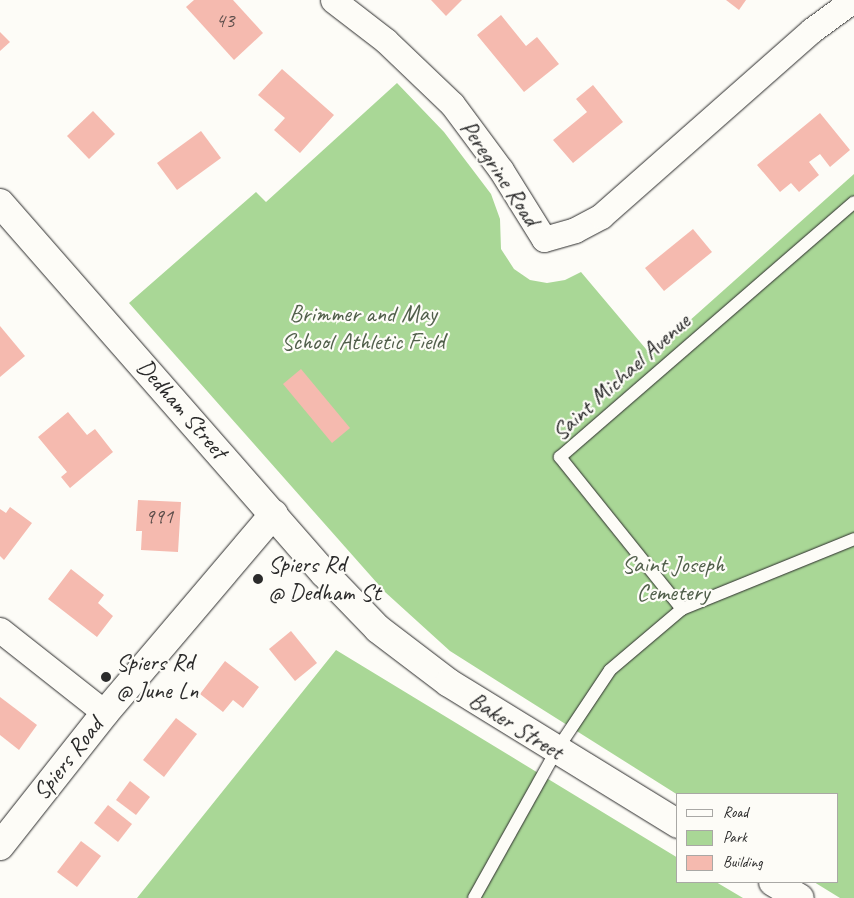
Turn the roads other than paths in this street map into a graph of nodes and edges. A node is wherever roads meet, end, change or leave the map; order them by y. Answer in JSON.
{"nodes":[{"id":1,"x":333,"y":0,"type":"edge"},
{"id":2,"x":853,"y":0,"type":"edge"},
{"id":3,"x":854,"y":202,"type":"edge"},
{"id":4,"x":0,"y":204,"type":"edge"},
{"id":5,"x":274,"y":514,"type":"junction"},
{"id":6,"x":854,"y":539,"type":"edge"},
{"id":7,"x":682,"y":609,"type":"junction"},
{"id":8,"x":363,"y":615,"type":"joint"},
{"id":9,"x":0,"y":630,"type":"edge"},
{"id":10,"x":105,"y":713,"type":"junction"},
{"id":11,"x":556,"y":751,"type":"junction"},
{"id":12,"x":676,"y":823,"type":"edge"},
{"id":13,"x":0,"y":846,"type":"edge"},
{"id":14,"x":776,"y":883,"type":"edge"},
{"id":15,"x":474,"y":898,"type":"edge"},
{"id":16,"x":800,"y":898,"type":"edge"}],
"edges":[{"from":1,"to":2,"type":"street","name":"Peregrine Road"},
{"from":3,"to":7,"type":"lane","name":"Saint Michael Avenue"},
{"from":4,"to":5,"type":"street","name":"Dedham Street"},
{"from":5,"to":8,"type":"street","name":"Dedham Street"},
{"from":5,"to":10,"type":"street","name":"Spiers Road"},
{"from":6,"to":7,"type":"lane"},
{"from":7,"to":11,"type":"lane"},
{"from":8,"to":11,"type":"street","name":"Baker Street"},
{"from":9,"to":10,"type":"street"},
{"from":10,"to":13,"type":"street","name":"Spiers Road"},
{"from":11,"to":12,"type":"street","name":"Baker Street"},
{"from":11,"to":15,"type":"lane"},
{"from":14,"to":16,"type":"street"}]}
